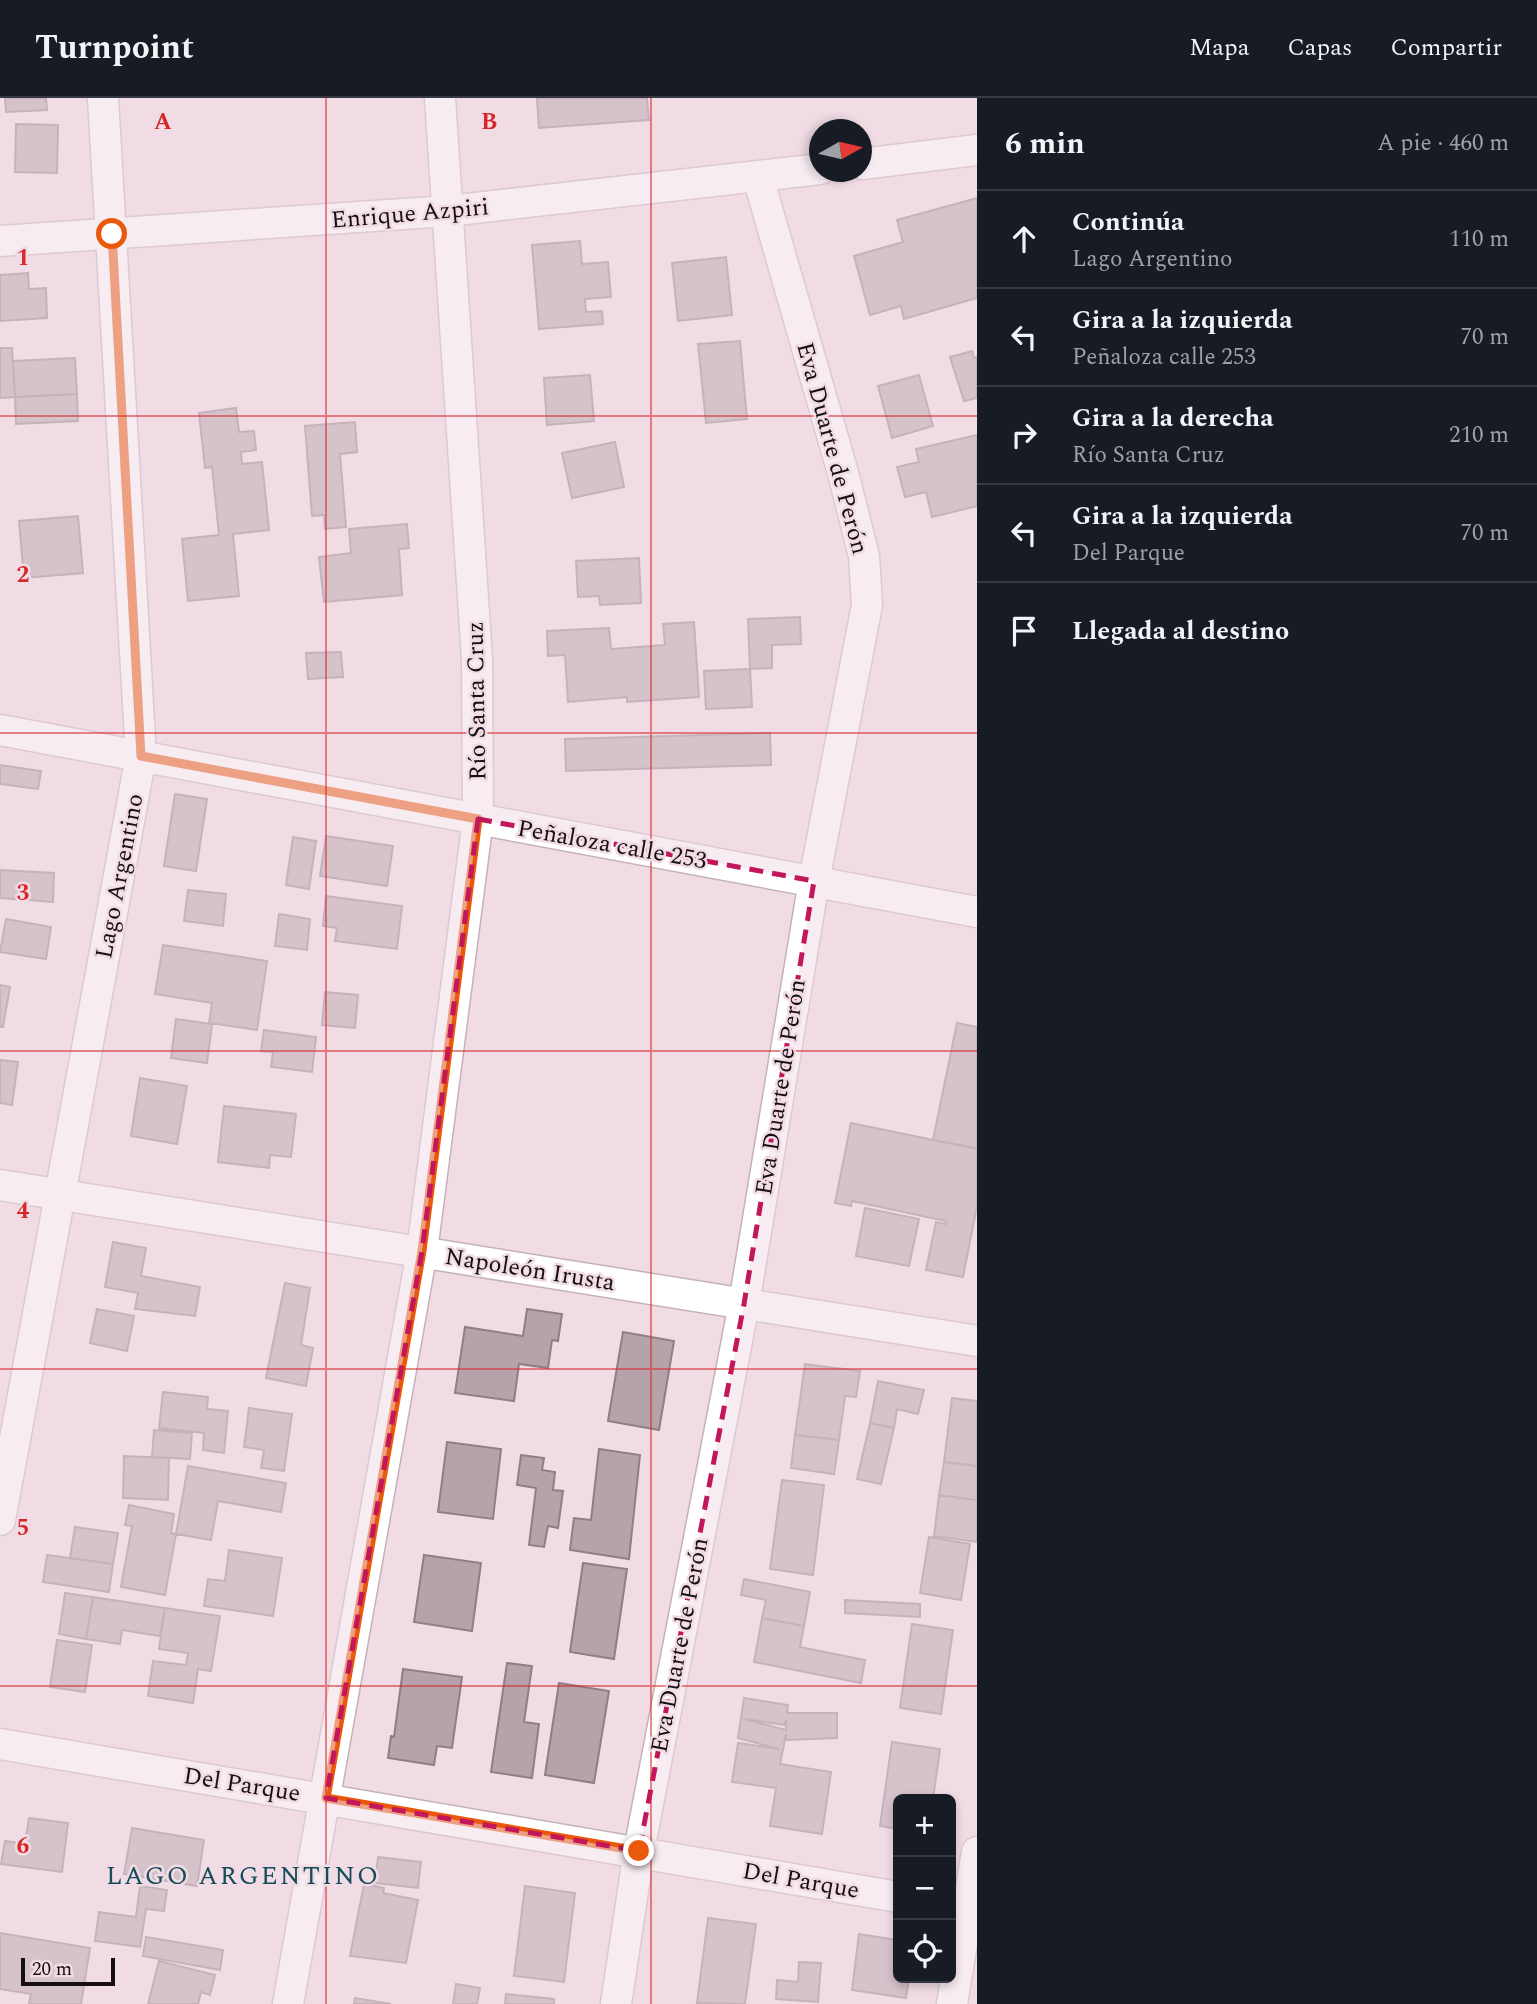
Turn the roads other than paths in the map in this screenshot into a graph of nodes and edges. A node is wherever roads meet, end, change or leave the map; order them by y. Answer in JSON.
{"nodes":[{"id":1,"x":103,"y":98,"type":"edge"},
{"id":2,"x":440,"y":98,"type":"edge"},
{"id":3,"x":977,"y":150,"type":"edge"},
{"id":4,"x":872,"y":163,"type":"edge"},
{"id":5,"x":809,"y":170,"type":"edge"},
{"id":6,"x":758,"y":177,"type":"junction"},
{"id":7,"x":448,"y":211,"type":"junction"},
{"id":8,"x":112,"y":234,"type":"junction"},
{"id":9,"x":0,"y":241,"type":"edge"},
{"id":10,"x":0,"y":730,"type":"edge"},
{"id":11,"x":141,"y":756,"type":"junction"},
{"id":12,"x":478,"y":819,"type":"junction"},
{"id":13,"x":814,"y":881,"type":"junction"},
{"id":14,"x":977,"y":912,"type":"edge"},
{"id":15,"x":0,"y":1185,"type":"edge"},
{"id":16,"x":60,"y":1195,"type":"junction"},
{"id":17,"x":422,"y":1251,"type":"junction"},
{"id":18,"x":744,"y":1304,"type":"junction"},
{"id":19,"x":977,"y":1341,"type":"edge"},
{"id":20,"x":0,"y":1520,"type":"edge"},
{"id":21,"x":0,"y":1744,"type":"edge"},
{"id":22,"x":326,"y":1798,"type":"junction"},
{"id":23,"x":639,"y":1851,"type":"junction"},
{"id":24,"x":977,"y":1852,"type":"edge"},
{"id":25,"x":893,"y":1895,"type":"edge"},
{"id":26,"x":958,"y":1907,"type":"edge"},
{"id":27,"x":288,"y":2004,"type":"edge"},
{"id":28,"x":616,"y":2004,"type":"edge"},
{"id":29,"x":952,"y":2004,"type":"edge"}],
"edges":[{"from":1,"to":8,"type":"street","name":"Lago Argentino"},
{"from":2,"to":7,"type":"street","name":"Río Santa Cruz"},
{"from":3,"to":4,"type":"street"},
{"from":5,"to":6,"type":"street","name":"Enrique Azpiri"},
{"from":6,"to":7,"type":"street","name":"Enrique Azpiri"},
{"from":6,"to":13,"type":"street","name":"Eva Duarte de Perón"},
{"from":7,"to":8,"type":"street","name":"Enrique Azpiri"},
{"from":7,"to":12,"type":"street","name":"Río Santa Cruz"},
{"from":8,"to":9,"type":"street","name":"Enrique Azpiri"},
{"from":8,"to":11,"type":"street","name":"Lago Argentino"},
{"from":10,"to":11,"type":"street","name":"Peñaloza calle 253"},
{"from":11,"to":12,"type":"street","name":"Peñaloza calle 253"},
{"from":11,"to":16,"type":"street","name":"Lago Argentino"},
{"from":12,"to":13,"type":"street","name":"Peñaloza calle 253"},
{"from":12,"to":17,"type":"street","name":"Río Santa Cruz"},
{"from":13,"to":14,"type":"street","name":"Peñaloza calle 253"},
{"from":13,"to":18,"type":"street","name":"Eva Duarte de Perón"},
{"from":15,"to":16,"type":"street","name":"Napoleón Irusta"},
{"from":16,"to":17,"type":"street","name":"Napoleón Irusta"},
{"from":16,"to":20,"type":"street","name":"Lago Argentino"},
{"from":17,"to":18,"type":"street","name":"Napoleón Irusta"},
{"from":17,"to":22,"type":"street","name":"Río Santa Cruz"},
{"from":18,"to":19,"type":"street","name":"Napoleón Irusta"},
{"from":18,"to":23,"type":"street","name":"Eva Duarte de Perón"},
{"from":21,"to":22,"type":"street","name":"Del Parque"},
{"from":22,"to":23,"type":"street","name":"Del Parque"},
{"from":22,"to":27,"type":"street","name":"Río Santa Cruz"},
{"from":23,"to":25,"type":"street","name":"Del Parque"},
{"from":23,"to":28,"type":"street","name":"Eva Duarte de Perón"},
{"from":24,"to":26,"type":"street"},
{"from":26,"to":29,"type":"street"}]}
